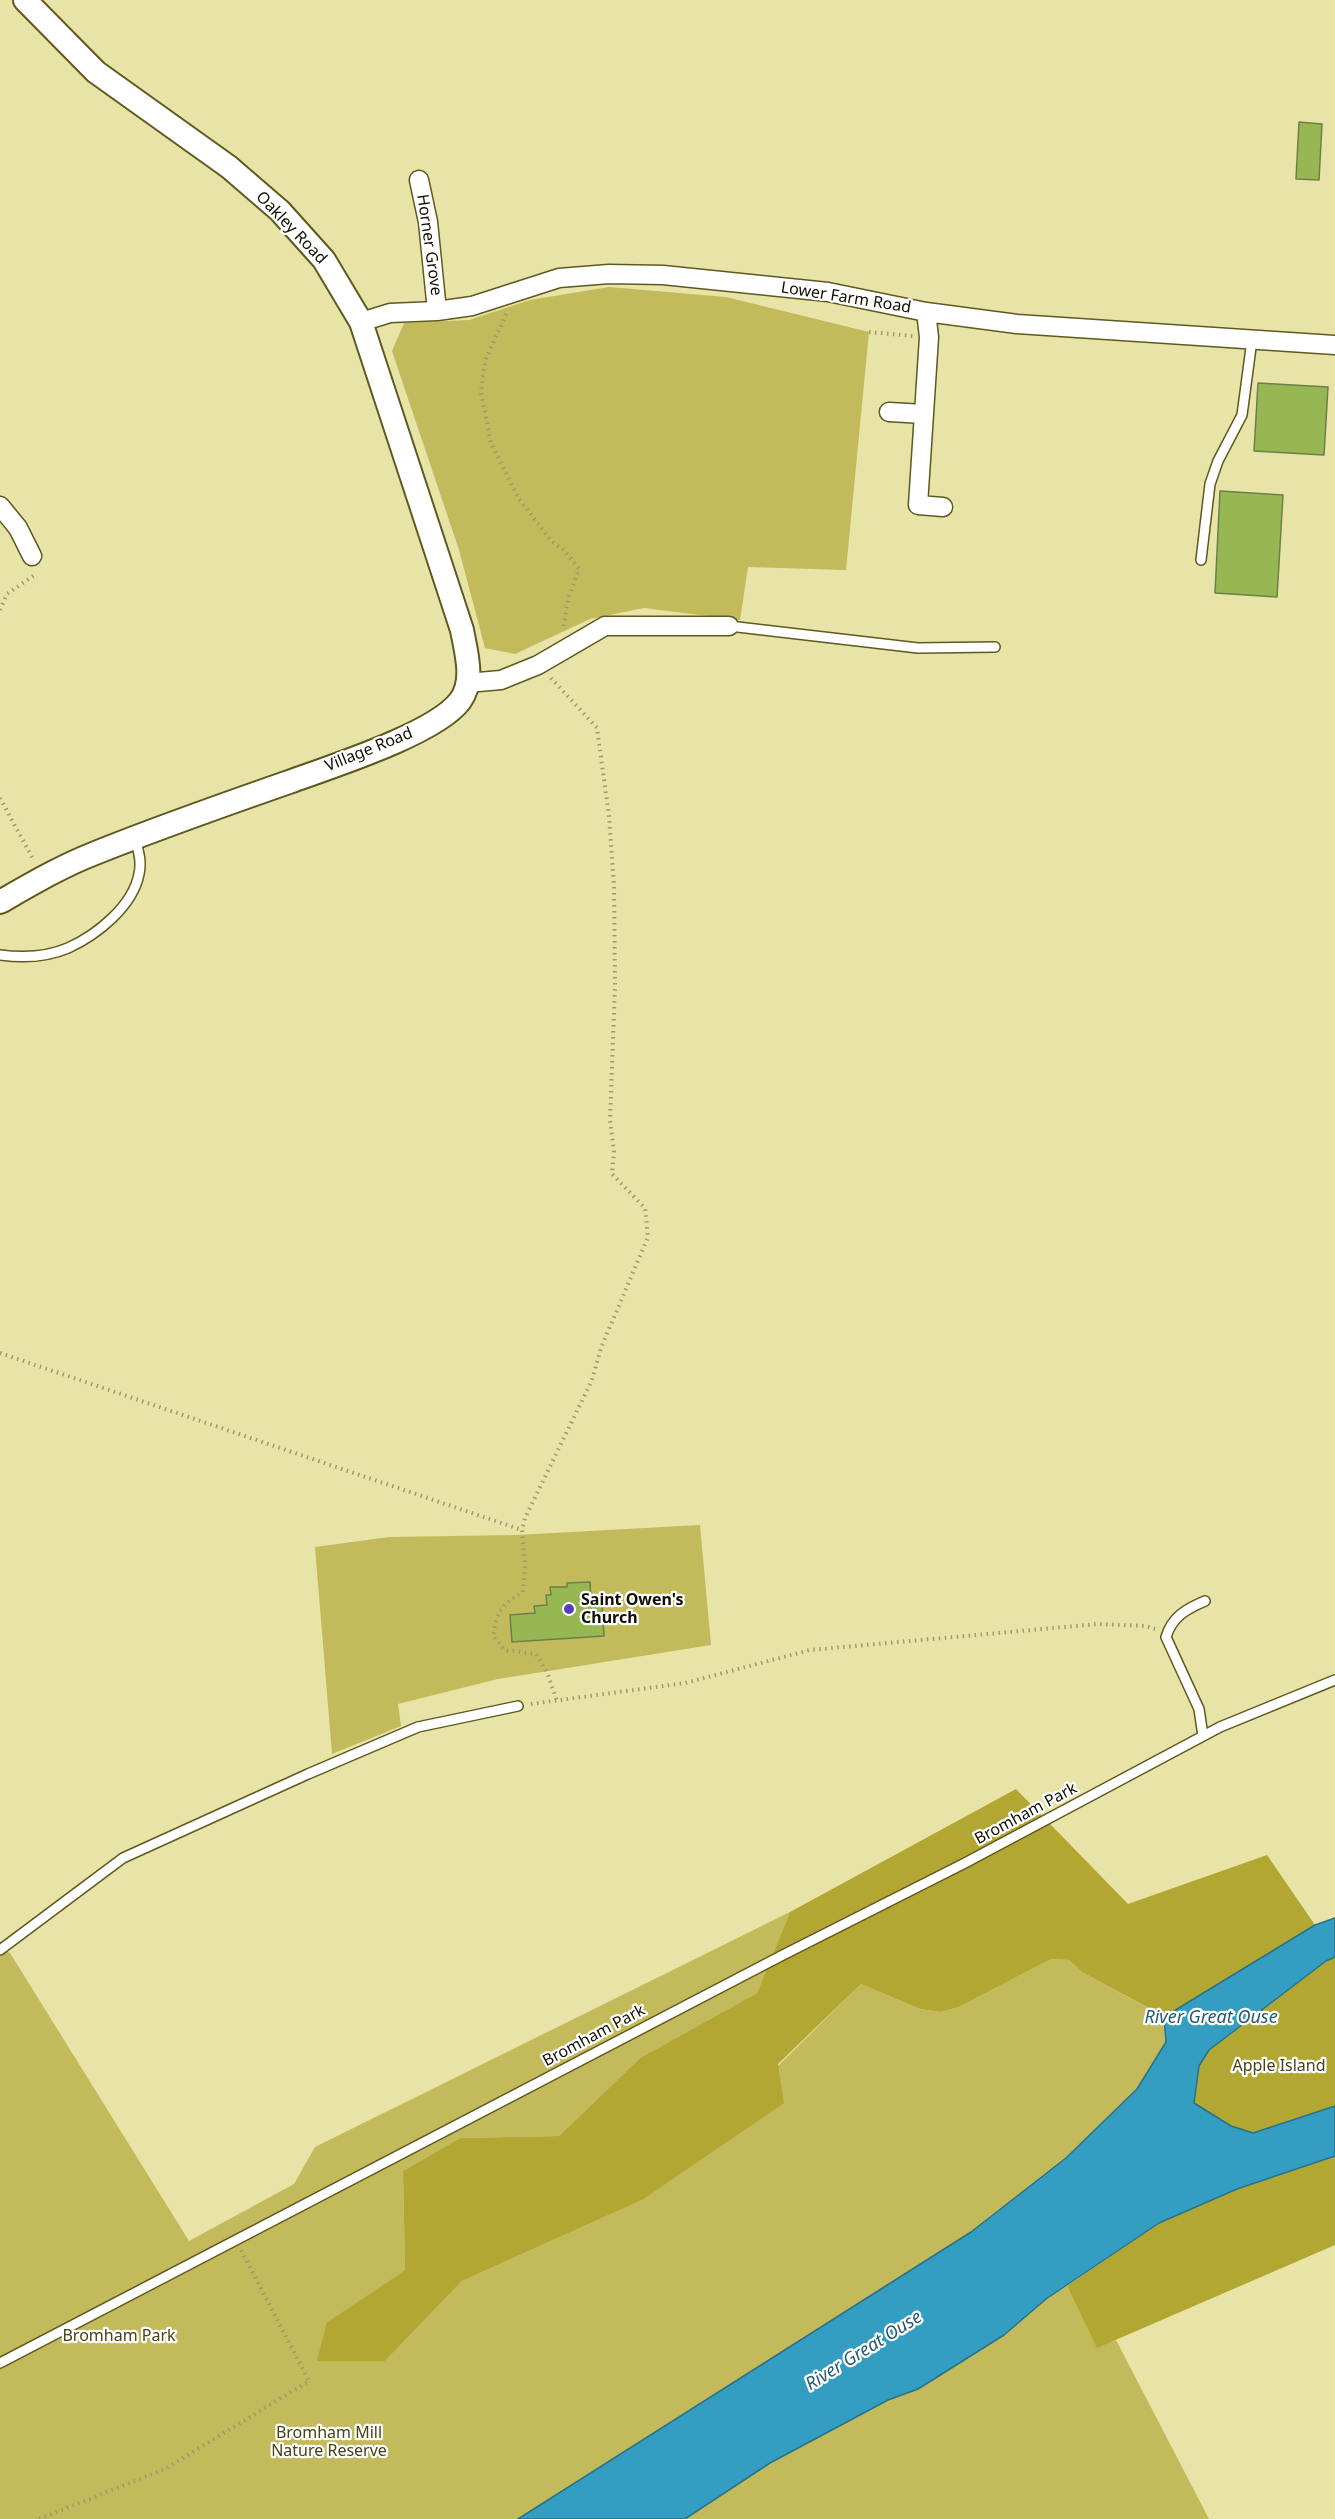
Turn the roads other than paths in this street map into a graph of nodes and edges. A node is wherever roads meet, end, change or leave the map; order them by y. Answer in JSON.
{"nodes":[{"id":1,"x":25,"y":0,"type":"edge"},
{"id":2,"x":419,"y":180,"type":"dead end"},
{"id":3,"x":437,"y":311,"type":"junction"},
{"id":4,"x":926,"y":312,"type":"junction"},
{"id":5,"x":361,"y":321,"type":"junction"},
{"id":6,"x":1252,"y":340,"type":"junction"},
{"id":7,"x":1335,"y":345,"type":"edge"},
{"id":8,"x":889,"y":412,"type":"dead end"},
{"id":9,"x":924,"y":414,"type":"junction"},
{"id":10,"x":0,"y":506,"type":"edge"},
{"id":11,"x":943,"y":507,"type":"dead end"},
{"id":12,"x":32,"y":556,"type":"road end"},
{"id":13,"x":1201,"y":560,"type":"dead end"},
{"id":14,"x":729,"y":626,"type":"joint"},
{"id":15,"x":995,"y":647,"type":"dead end"},
{"id":16,"x":467,"y":683,"type":"junction"},
{"id":17,"x":135,"y":838,"type":"junction"},
{"id":18,"x":0,"y":902,"type":"edge"},
{"id":19,"x":0,"y":955,"type":"edge"},
{"id":20,"x":1205,"y":1601,"type":"dead end"},
{"id":21,"x":1335,"y":1680,"type":"edge"},
{"id":22,"x":518,"y":1706,"type":"road end"},
{"id":23,"x":1203,"y":1736,"type":"junction"},
{"id":24,"x":0,"y":1950,"type":"edge"},
{"id":25,"x":0,"y":2363,"type":"edge"}],
"edges":[{"from":1,"to":5,"type":"street","name":"Oakley Road"},
{"from":2,"to":3,"type":"street","name":"Horner Grove"},
{"from":3,"to":4,"type":"street","name":"Lower Farm Road"},
{"from":3,"to":5,"type":"street","name":"Lower Farm Road"},
{"from":4,"to":6,"type":"street","name":"Lower Farm Road"},
{"from":4,"to":9,"type":"street"},
{"from":5,"to":16,"type":"street","name":"Oakley Road"},
{"from":6,"to":7,"type":"street","name":"Lower Farm Road"},
{"from":6,"to":13,"type":"lane"},
{"from":8,"to":9,"type":"street"},
{"from":9,"to":11,"type":"street"},
{"from":10,"to":12,"type":"street"},
{"from":14,"to":15,"type":"lane"},
{"from":14,"to":16,"type":"street"},
{"from":16,"to":17,"type":"street","name":"Village Road"},
{"from":17,"to":18,"type":"street","name":"Village Road"},
{"from":17,"to":19,"type":"lane"},
{"from":20,"to":23,"type":"lane"},
{"from":21,"to":23,"type":"lane","name":"Bromham Park"},
{"from":22,"to":24,"type":"lane"},
{"from":23,"to":25,"type":"lane","name":"Bromham Park"}]}
